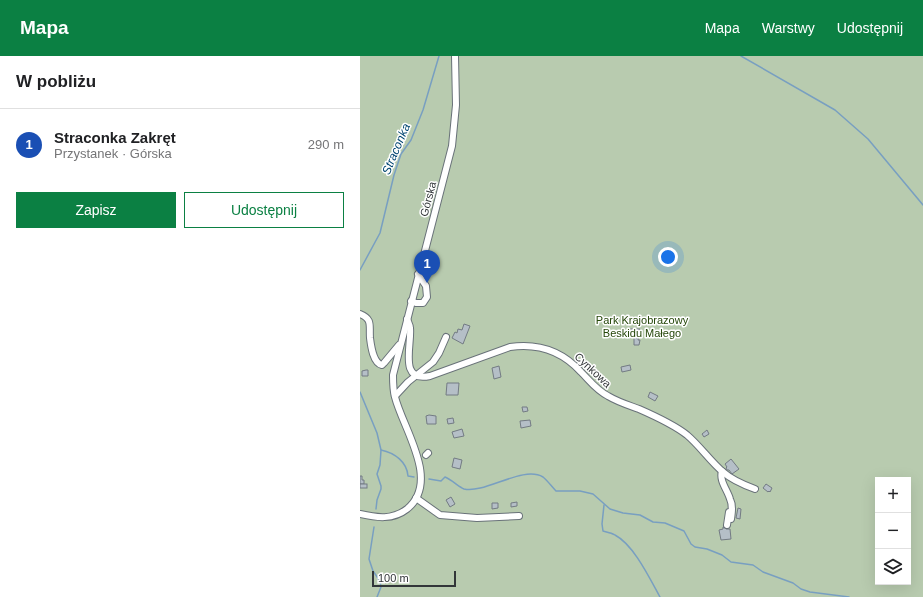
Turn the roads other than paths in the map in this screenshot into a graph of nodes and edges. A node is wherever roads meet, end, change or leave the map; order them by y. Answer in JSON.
{"nodes":[{"id":1,"x":455,"y":56,"type":"edge"},
{"id":2,"x":418,"y":274,"type":"junction"},
{"id":3,"x":411,"y":301,"type":"junction"},
{"id":4,"x":360,"y":314,"type":"edge"},
{"id":5,"x":407,"y":319,"type":"junction"},
{"id":6,"x":446,"y":337,"type":"dead end"},
{"id":7,"x":400,"y":343,"type":"junction"},
{"id":8,"x":416,"y":376,"type":"junction"},
{"id":9,"x":395,"y":396,"type":"junction"},
{"id":10,"x":722,"y":471,"type":"junction"},
{"id":11,"x":755,"y":489,"type":"dead end"},
{"id":12,"x":416,"y":498,"type":"junction"},
{"id":13,"x":732,"y":505,"type":"junction"},
{"id":14,"x":360,"y":514,"type":"edge"},
{"id":15,"x":519,"y":516,"type":"dead end"},
{"id":16,"x":731,"y":519,"type":"dead end"},
{"id":17,"x":727,"y":525,"type":"dead end"}],
"edges":[{"from":1,"to":2,"type":"street","name":"Górska"},
{"from":2,"to":3,"type":"street","name":"Górska"},
{"from":2,"to":3,"type":"street"},
{"from":3,"to":5,"type":"street","name":"Górska"},
{"from":4,"to":7,"type":"street","name":"Górska"},
{"from":5,"to":7,"type":"street","name":"Górska"},
{"from":5,"to":8,"type":"street"},
{"from":6,"to":8,"type":"street"},
{"from":7,"to":9,"type":"street","name":"Górska"},
{"from":8,"to":9,"type":"street"},
{"from":8,"to":10,"type":"street","name":"Cynkowa"},
{"from":9,"to":12,"type":"street","name":"Górska"},
{"from":10,"to":11,"type":"street","name":"Cynkowa"},
{"from":10,"to":13,"type":"street"},
{"from":12,"to":14,"type":"street"},
{"from":12,"to":15,"type":"street"},
{"from":13,"to":16,"type":"street"},
{"from":13,"to":17,"type":"street"}]}
